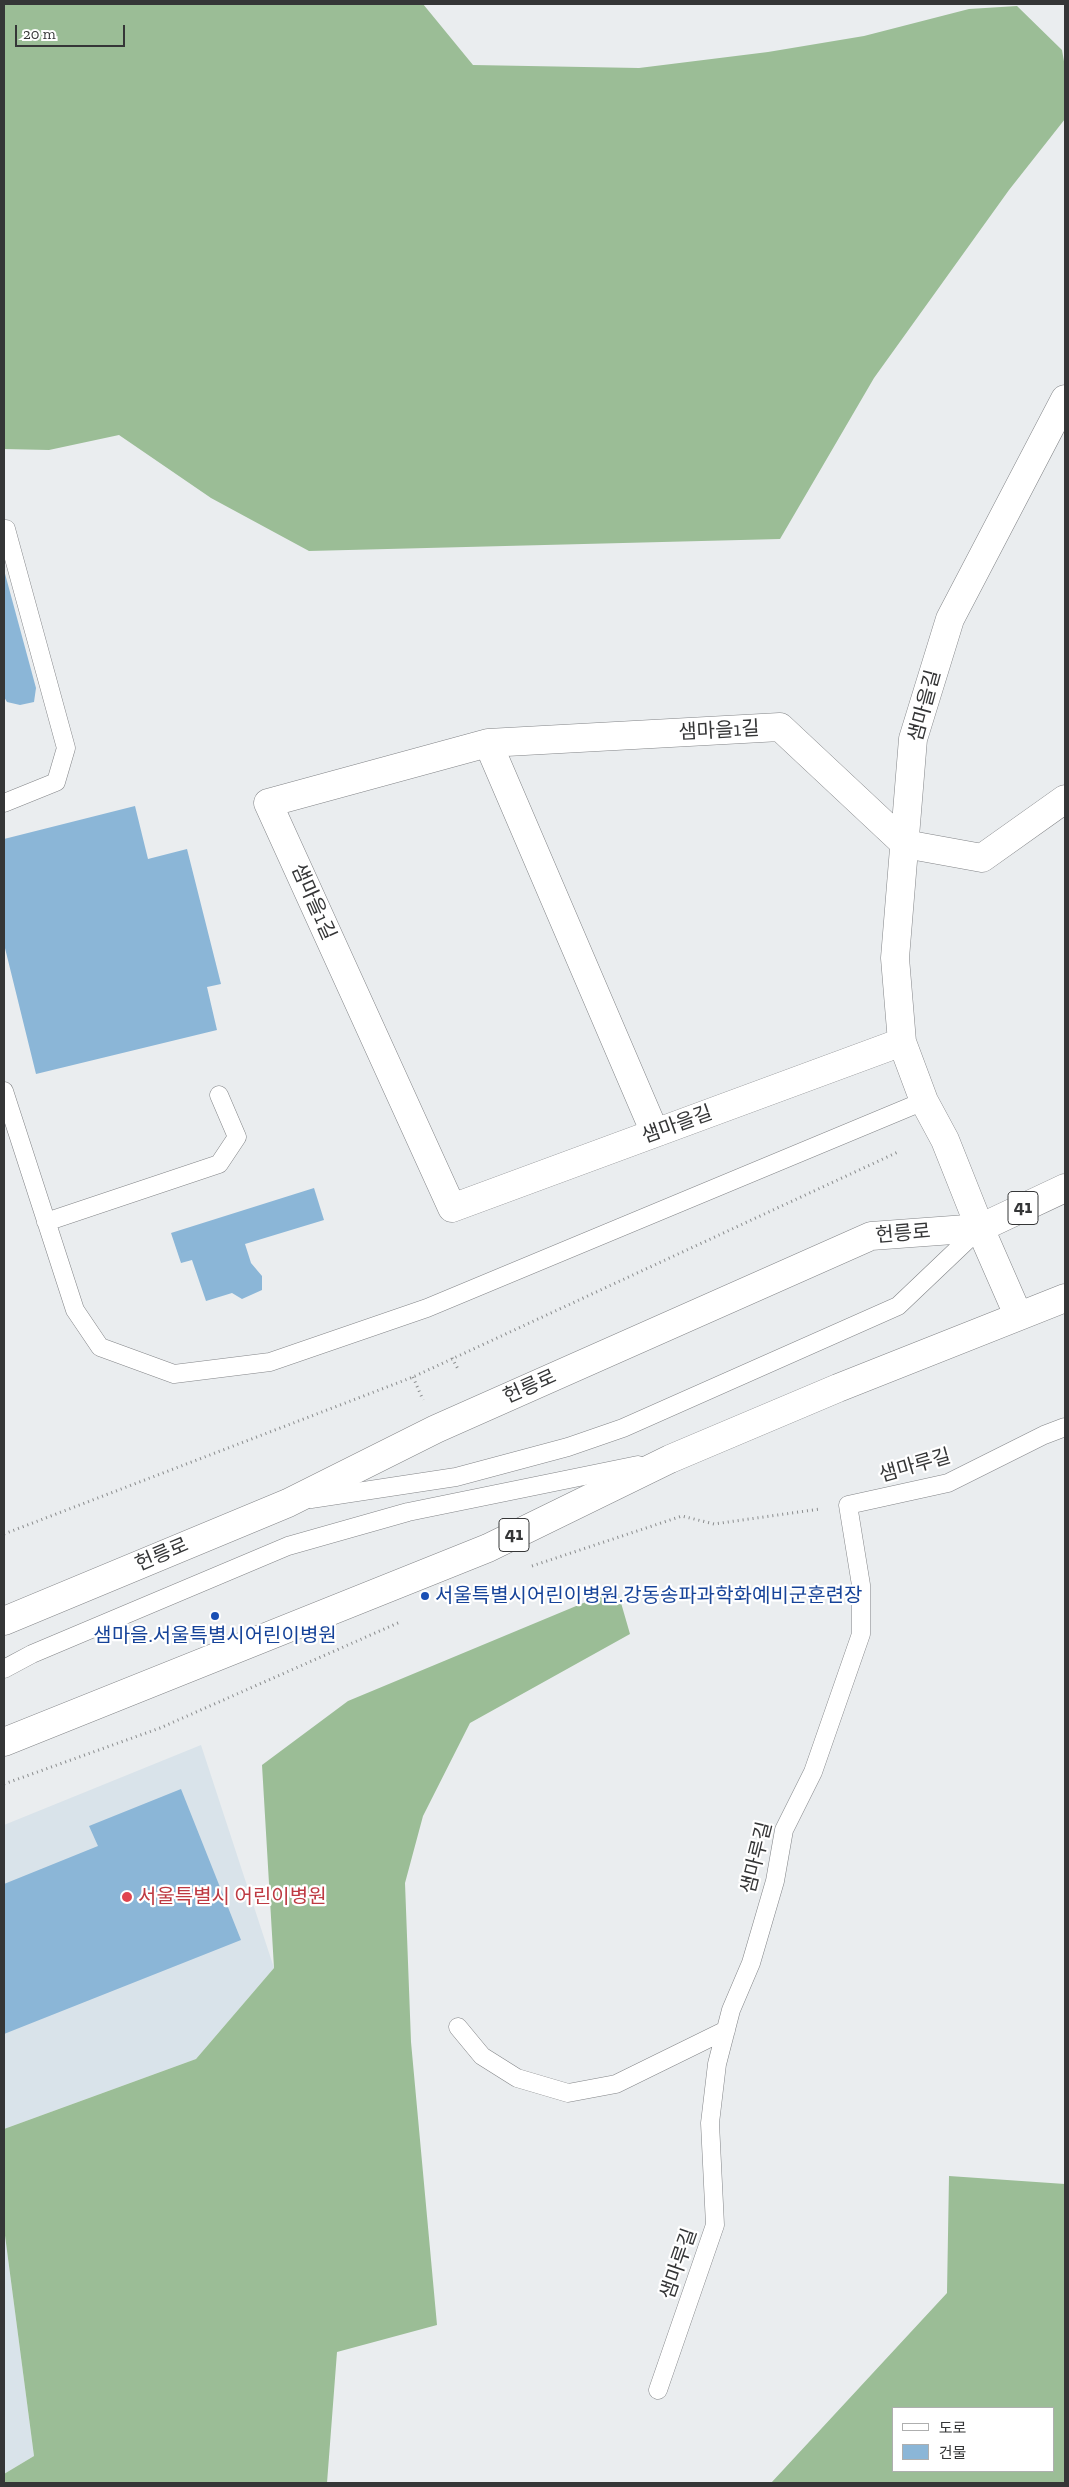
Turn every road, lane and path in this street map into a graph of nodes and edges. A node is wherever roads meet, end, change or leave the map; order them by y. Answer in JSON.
{"nodes":[{"id":1,"x":1065,"y":399,"type":"edge"},
{"id":2,"x":4,"y":529,"type":"edge"},
{"id":3,"x":488,"y":743,"type":"junction"},
{"id":4,"x":1065,"y":799,"type":"edge"},
{"id":5,"x":4,"y":803,"type":"edge"},
{"id":6,"x":904,"y":844,"type":"junction"},
{"id":7,"x":902,"y":1042,"type":"junction"},
{"id":8,"x":4,"y":1091,"type":"edge"},
{"id":9,"x":219,"y":1095,"type":"dead end"},
{"id":10,"x":924,"y":1101,"type":"junction"},
{"id":11,"x":655,"y":1133,"type":"junction"},
{"id":12,"x":898,"y":1152,"type":"dead end"},
{"id":13,"x":1065,"y":1188,"type":"edge"},
{"id":14,"x":452,"y":1208,"type":"joint"},
{"id":15,"x":46,"y":1222,"type":"junction"},
{"id":16,"x":980,"y":1228,"type":"junction"},
{"id":17,"x":1065,"y":1298,"type":"edge"},
{"id":18,"x":1018,"y":1315,"type":"junction"},
{"id":19,"x":452,"y":1358,"type":"junction"},
{"id":20,"x":458,"y":1369,"type":"dead end"},
{"id":21,"x":1065,"y":1427,"type":"edge"},
{"id":22,"x":670,"y":1459,"type":"junction"},
{"id":23,"x":288,"y":1503,"type":"junction"},
{"id":24,"x":848,"y":1506,"type":"junction"},
{"id":25,"x":4,"y":1534,"type":"edge"},
{"id":26,"x":528,"y":1568,"type":"dead end"},
{"id":27,"x":406,"y":1619,"type":"dead end"},
{"id":28,"x":4,"y":1621,"type":"edge"},
{"id":29,"x":4,"y":1669,"type":"edge"},
{"id":30,"x":4,"y":1742,"type":"edge"},
{"id":31,"x":4,"y":1784,"type":"edge"},
{"id":32,"x":458,"y":2027,"type":"dead end"},
{"id":33,"x":726,"y":2030,"type":"junction"},
{"id":34,"x":658,"y":2390,"type":"dead end"}],
"edges":[{"from":1,"to":6,"type":"street","name":"샘마을길"},
{"from":2,"to":5,"type":"lane"},
{"from":3,"to":6,"type":"street","name":"샘마을1길"},
{"from":3,"to":11,"type":"street"},
{"from":3,"to":14,"type":"street","name":"샘마을1길"},
{"from":4,"to":6,"type":"street"},
{"from":6,"to":7,"type":"street","name":"샘마을길"},
{"from":7,"to":10,"type":"street","name":"샘마을길"},
{"from":7,"to":11,"type":"street","name":"샘마을길"},
{"from":8,"to":15,"type":"lane"},
{"from":9,"to":15,"type":"lane"},
{"from":10,"to":15,"type":"lane"},
{"from":10,"to":16,"type":"street","name":"샘마을길"},
{"from":11,"to":14,"type":"street","name":"샘마을길"},
{"from":12,"to":19,"type":"path"},
{"from":13,"to":16,"type":"street","name":"헌릉로","number":"41"},
{"from":16,"to":18,"type":"street","name":"샘마을길"},
{"from":16,"to":23,"type":"street","name":"헌릉로","number":"41"},
{"from":16,"to":23,"type":"lane"},
{"from":17,"to":18,"type":"street","number":"41"},
{"from":18,"to":22,"type":"street","number":"41"},
{"from":19,"to":20,"type":"path"},
{"from":19,"to":25,"type":"path"},
{"from":21,"to":24,"type":"lane","name":"샘마루길"},
{"from":22,"to":29,"type":"lane"},
{"from":22,"to":30,"type":"street","number":"41"},
{"from":23,"to":28,"type":"street","name":"헌릉로","number":"41"},
{"from":24,"to":26,"type":"path"},
{"from":24,"to":33,"type":"lane","name":"샘마루길"},
{"from":27,"to":31,"type":"path"},
{"from":32,"to":33,"type":"lane"},
{"from":33,"to":34,"type":"lane","name":"샘마루길"}]}
